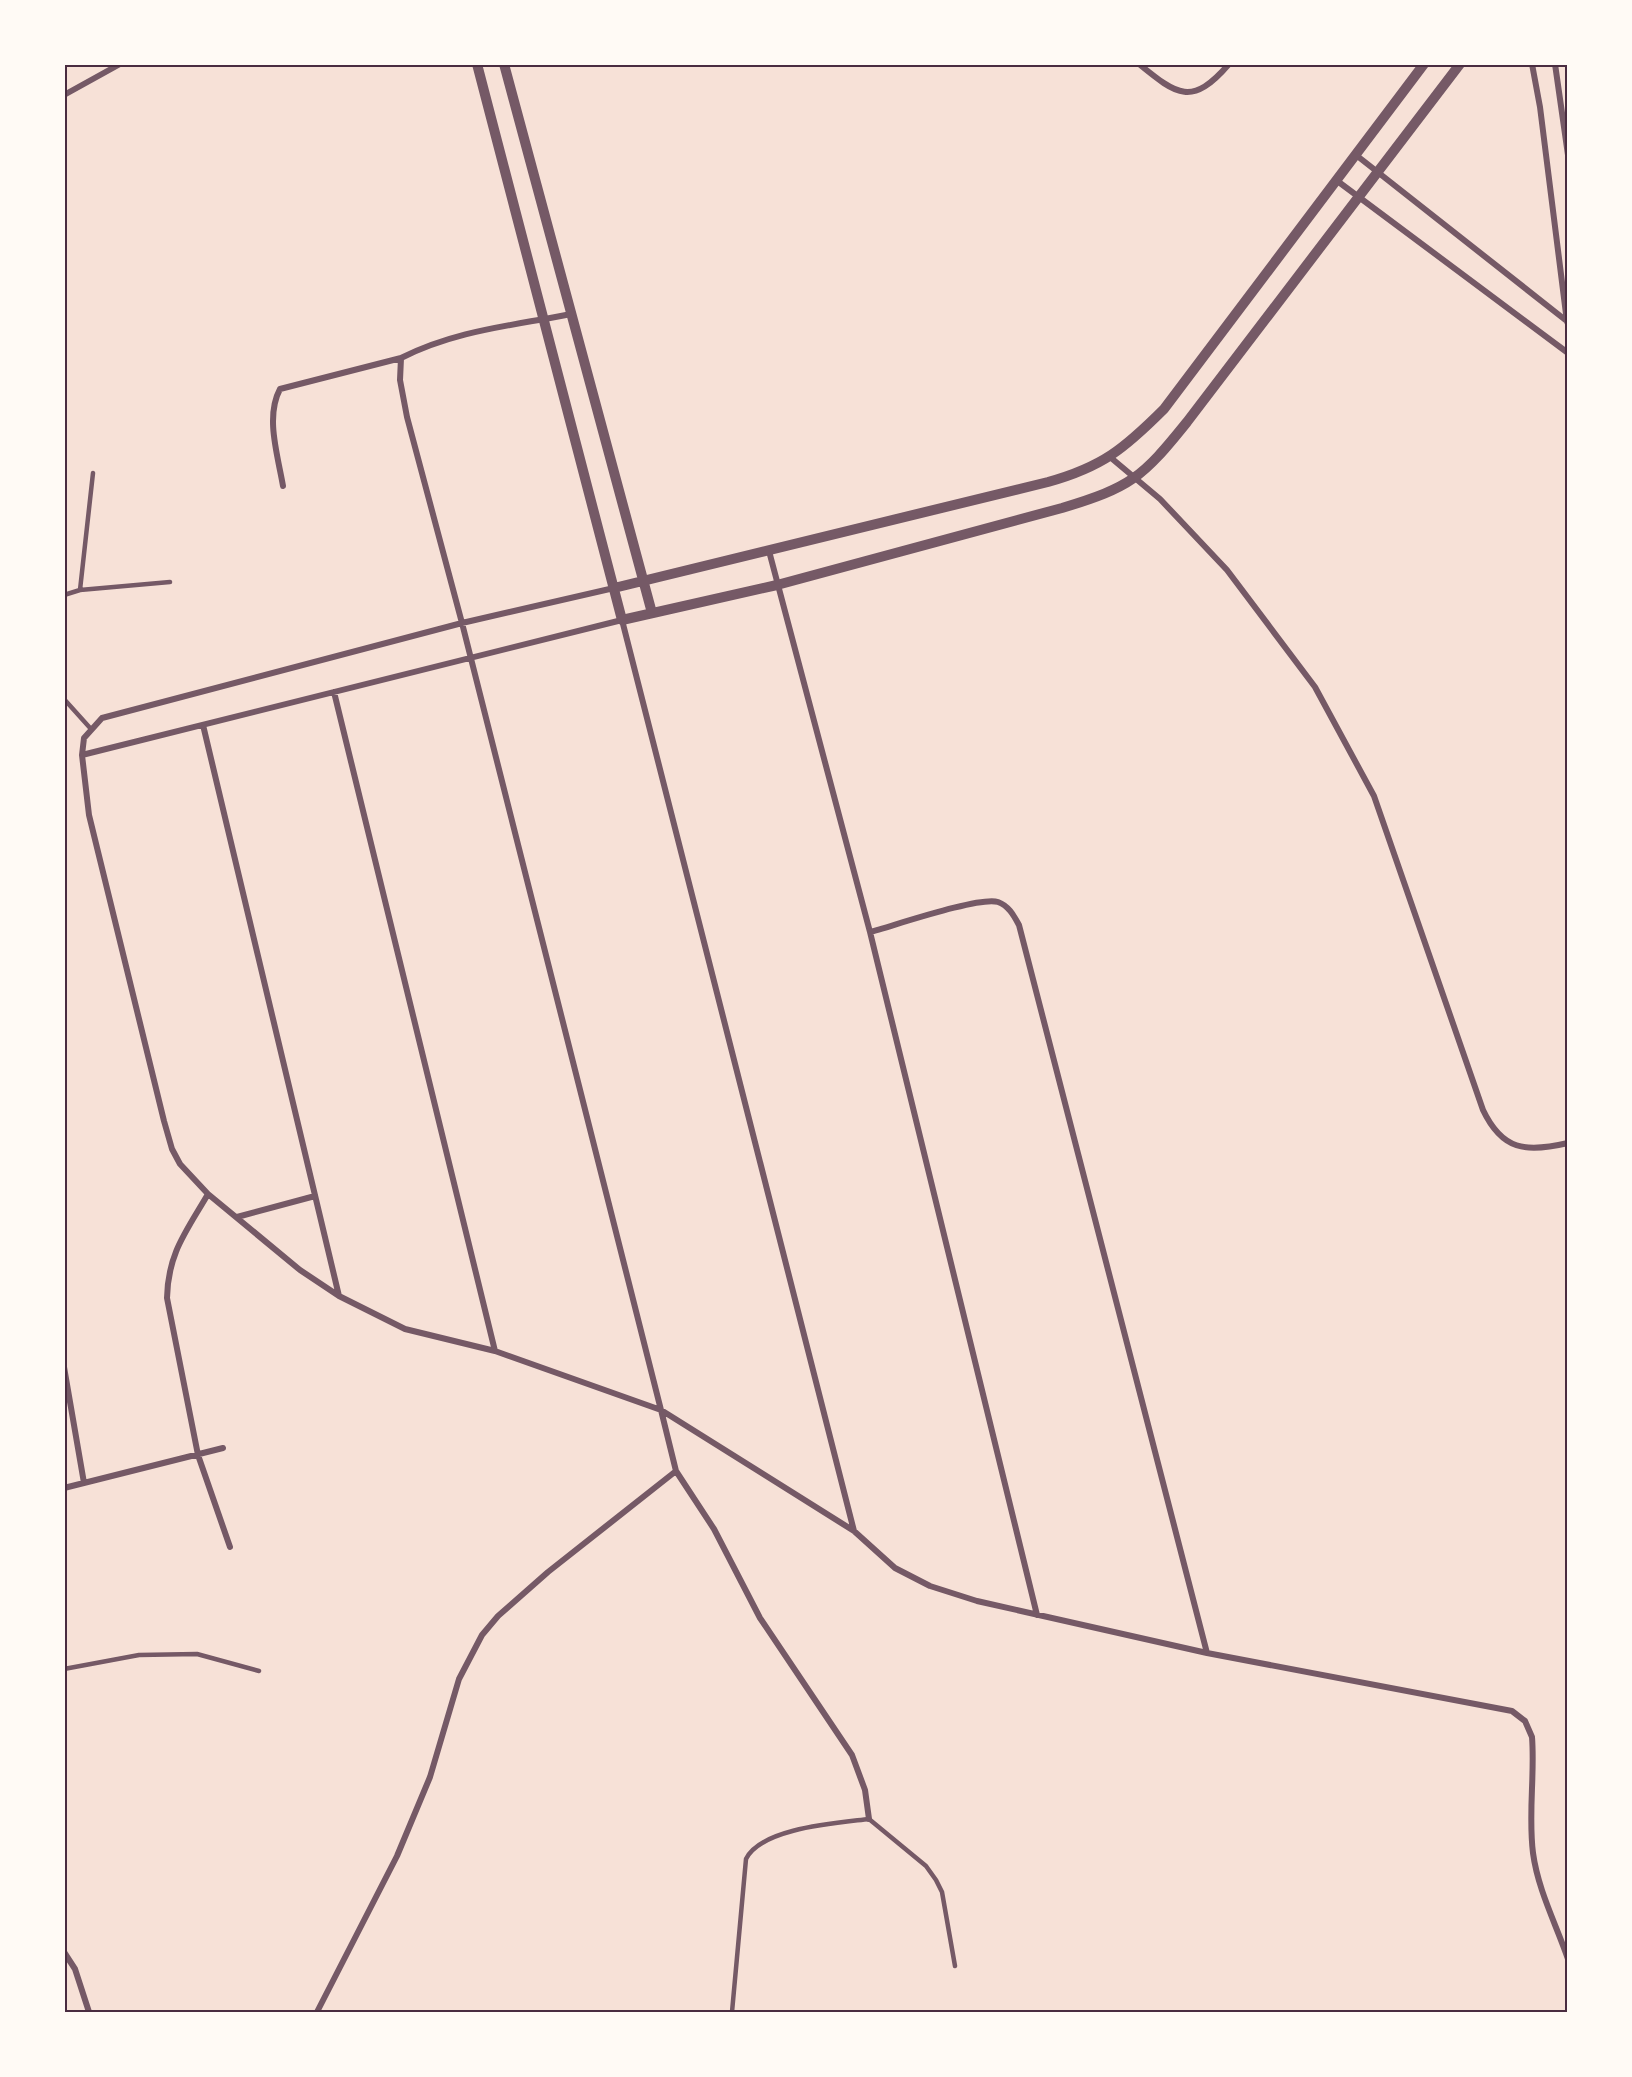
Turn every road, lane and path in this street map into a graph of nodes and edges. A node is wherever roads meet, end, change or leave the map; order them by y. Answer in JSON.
{"nodes":[{"id":1,"x":120,"y":64,"type":"edge"},
{"id":2,"x":477,"y":64,"type":"edge"},
{"id":3,"x":504,"y":64,"type":"edge"},
{"id":4,"x":1139,"y":64,"type":"edge"},
{"id":5,"x":1229,"y":64,"type":"edge"},
{"id":6,"x":1424,"y":64,"type":"edge"},
{"id":7,"x":1460,"y":64,"type":"edge"},
{"id":8,"x":1532,"y":64,"type":"edge"},
{"id":9,"x":1555,"y":64,"type":"edge"},
{"id":10,"x":64,"y":95,"type":"edge"},
{"id":11,"x":1568,"y":154,"type":"edge"},
{"id":12,"x":1356,"y":155,"type":"junction"},
{"id":13,"x":1379,"y":172,"type":"junction"},
{"id":14,"x":1336,"y":180,"type":"junction"},
{"id":15,"x":1359,"y":198,"type":"junction"},
{"id":16,"x":571,"y":314,"type":"junction"},
{"id":17,"x":544,"y":319,"type":"junction"},
{"id":18,"x":1567,"y":322,"type":"edge"},
{"id":19,"x":1568,"y":352,"type":"edge"},
{"id":20,"x":401,"y":358,"type":"junction"},
{"id":21,"x":1110,"y":457,"type":"junction"},
{"id":22,"x":93,"y":474,"type":"dead end"},
{"id":23,"x":1136,"y":479,"type":"junction"},
{"id":24,"x":283,"y":486,"type":"dead end"},
{"id":25,"x":769,"y":551,"type":"junction"},
{"id":26,"x":642,"y":581,"type":"junction"},
{"id":27,"x":170,"y":582,"type":"dead end"},
{"id":28,"x":777,"y":585,"type":"junction"},
{"id":29,"x":614,"y":588,"type":"junction"},
{"id":30,"x":80,"y":590,"type":"junction"},
{"id":31,"x":64,"y":595,"type":"edge"},
{"id":32,"x":652,"y":613,"type":"junction"},
{"id":33,"x":622,"y":620,"type":"junction"},
{"id":34,"x":462,"y":623,"type":"junction"},
{"id":35,"x":470,"y":659,"type":"junction"},
{"id":36,"x":334,"y":692,"type":"junction"},
{"id":37,"x":64,"y":699,"type":"edge"},
{"id":38,"x":203,"y":725,"type":"junction"},
{"id":39,"x":91,"y":729,"type":"junction"},
{"id":40,"x":82,"y":755,"type":"junction"},
{"id":41,"x":870,"y":932,"type":"junction"},
{"id":42,"x":1568,"y":1143,"type":"edge"},
{"id":43,"x":208,"y":1194,"type":"junction"},
{"id":44,"x":315,"y":1196,"type":"junction"},
{"id":45,"x":237,"y":1217,"type":"junction"},
{"id":46,"x":339,"y":1296,"type":"junction"},
{"id":47,"x":495,"y":1351,"type":"junction"},
{"id":48,"x":64,"y":1367,"type":"edge"},
{"id":49,"x":661,"y":1410,"type":"junction"},
{"id":50,"x":224,"y":1448,"type":"dead end"},
{"id":51,"x":198,"y":1455,"type":"junction"},
{"id":52,"x":676,"y":1471,"type":"junction"},
{"id":53,"x":84,"y":1483,"type":"junction"},
{"id":54,"x":64,"y":1488,"type":"edge"},
{"id":55,"x":854,"y":1532,"type":"junction"},
{"id":56,"x":230,"y":1548,"type":"dead end"},
{"id":57,"x":1037,"y":1616,"type":"junction"},
{"id":58,"x":1207,"y":1653,"type":"junction"},
{"id":59,"x":64,"y":1670,"type":"edge"},
{"id":60,"x":259,"y":1671,"type":"dead end"},
{"id":61,"x":869,"y":1819,"type":"junction"},
{"id":62,"x":64,"y":1952,"type":"edge"},
{"id":63,"x":1568,"y":1959,"type":"edge"},
{"id":64,"x":955,"y":1966,"type":"dead end"},
{"id":65,"x":89,"y":2013,"type":"edge"},
{"id":66,"x":317,"y":2013,"type":"edge"},
{"id":67,"x":732,"y":2013,"type":"edge"}],
"edges":[{"from":1,"to":10,"type":"street"},
{"from":2,"to":17,"type":"street"},
{"from":3,"to":16,"type":"street"},
{"from":4,"to":5,"type":"street"},
{"from":6,"to":12,"type":"street"},
{"from":7,"to":13,"type":"street"},
{"from":8,"to":18,"type":"street"},
{"from":9,"to":11,"type":"street"},
{"from":12,"to":13,"type":"street"},
{"from":12,"to":14,"type":"street"},
{"from":13,"to":15,"type":"street"},
{"from":13,"to":18,"type":"street"},
{"from":14,"to":15,"type":"street"},
{"from":14,"to":21,"type":"street"},
{"from":15,"to":19,"type":"street"},
{"from":15,"to":23,"type":"street"},
{"from":16,"to":17,"type":"street"},
{"from":16,"to":26,"type":"street"},
{"from":17,"to":20,"type":"street"},
{"from":17,"to":29,"type":"street"},
{"from":20,"to":24,"type":"street"},
{"from":20,"to":34,"type":"street"},
{"from":21,"to":23,"type":"street"},
{"from":21,"to":25,"type":"street"},
{"from":22,"to":30,"type":"lane"},
{"from":23,"to":28,"type":"street"},
{"from":23,"to":42,"type":"street"},
{"from":25,"to":26,"type":"street"},
{"from":25,"to":28,"type":"street"},
{"from":26,"to":29,"type":"street"},
{"from":26,"to":32,"type":"street"},
{"from":27,"to":30,"type":"lane"},
{"from":28,"to":32,"type":"street"},
{"from":28,"to":41,"type":"street"},
{"from":29,"to":33,"type":"street"},
{"from":29,"to":34,"type":"street"},
{"from":30,"to":31,"type":"lane"},
{"from":32,"to":33,"type":"street"},
{"from":33,"to":35,"type":"street"},
{"from":33,"to":55,"type":"street"},
{"from":34,"to":35,"type":"street"},
{"from":34,"to":39,"type":"street"},
{"from":35,"to":36,"type":"street"},
{"from":35,"to":49,"type":"street"},
{"from":36,"to":38,"type":"street"},
{"from":36,"to":47,"type":"street"},
{"from":37,"to":39,"type":"lane"},
{"from":38,"to":40,"type":"street"},
{"from":38,"to":44,"type":"street"},
{"from":39,"to":40,"type":"street"},
{"from":40,"to":43,"type":"street"},
{"from":41,"to":57,"type":"street"},
{"from":41,"to":58,"type":"street"},
{"from":43,"to":45,"type":"street"},
{"from":43,"to":51,"type":"street"},
{"from":44,"to":45,"type":"street"},
{"from":44,"to":46,"type":"street"},
{"from":45,"to":46,"type":"street"},
{"from":46,"to":47,"type":"street"},
{"from":47,"to":49,"type":"street"},
{"from":48,"to":53,"type":"street"},
{"from":49,"to":52,"type":"street"},
{"from":49,"to":55,"type":"street"},
{"from":50,"to":51,"type":"street"},
{"from":51,"to":53,"type":"street"},
{"from":51,"to":56,"type":"street"},
{"from":52,"to":61,"type":"street"},
{"from":52,"to":66,"type":"street"},
{"from":53,"to":54,"type":"street"},
{"from":55,"to":57,"type":"street"},
{"from":57,"to":58,"type":"street"},
{"from":58,"to":63,"type":"street"},
{"from":59,"to":60,"type":"lane"},
{"from":61,"to":64,"type":"lane"},
{"from":61,"to":67,"type":"lane"},
{"from":62,"to":65,"type":"street"}]}
